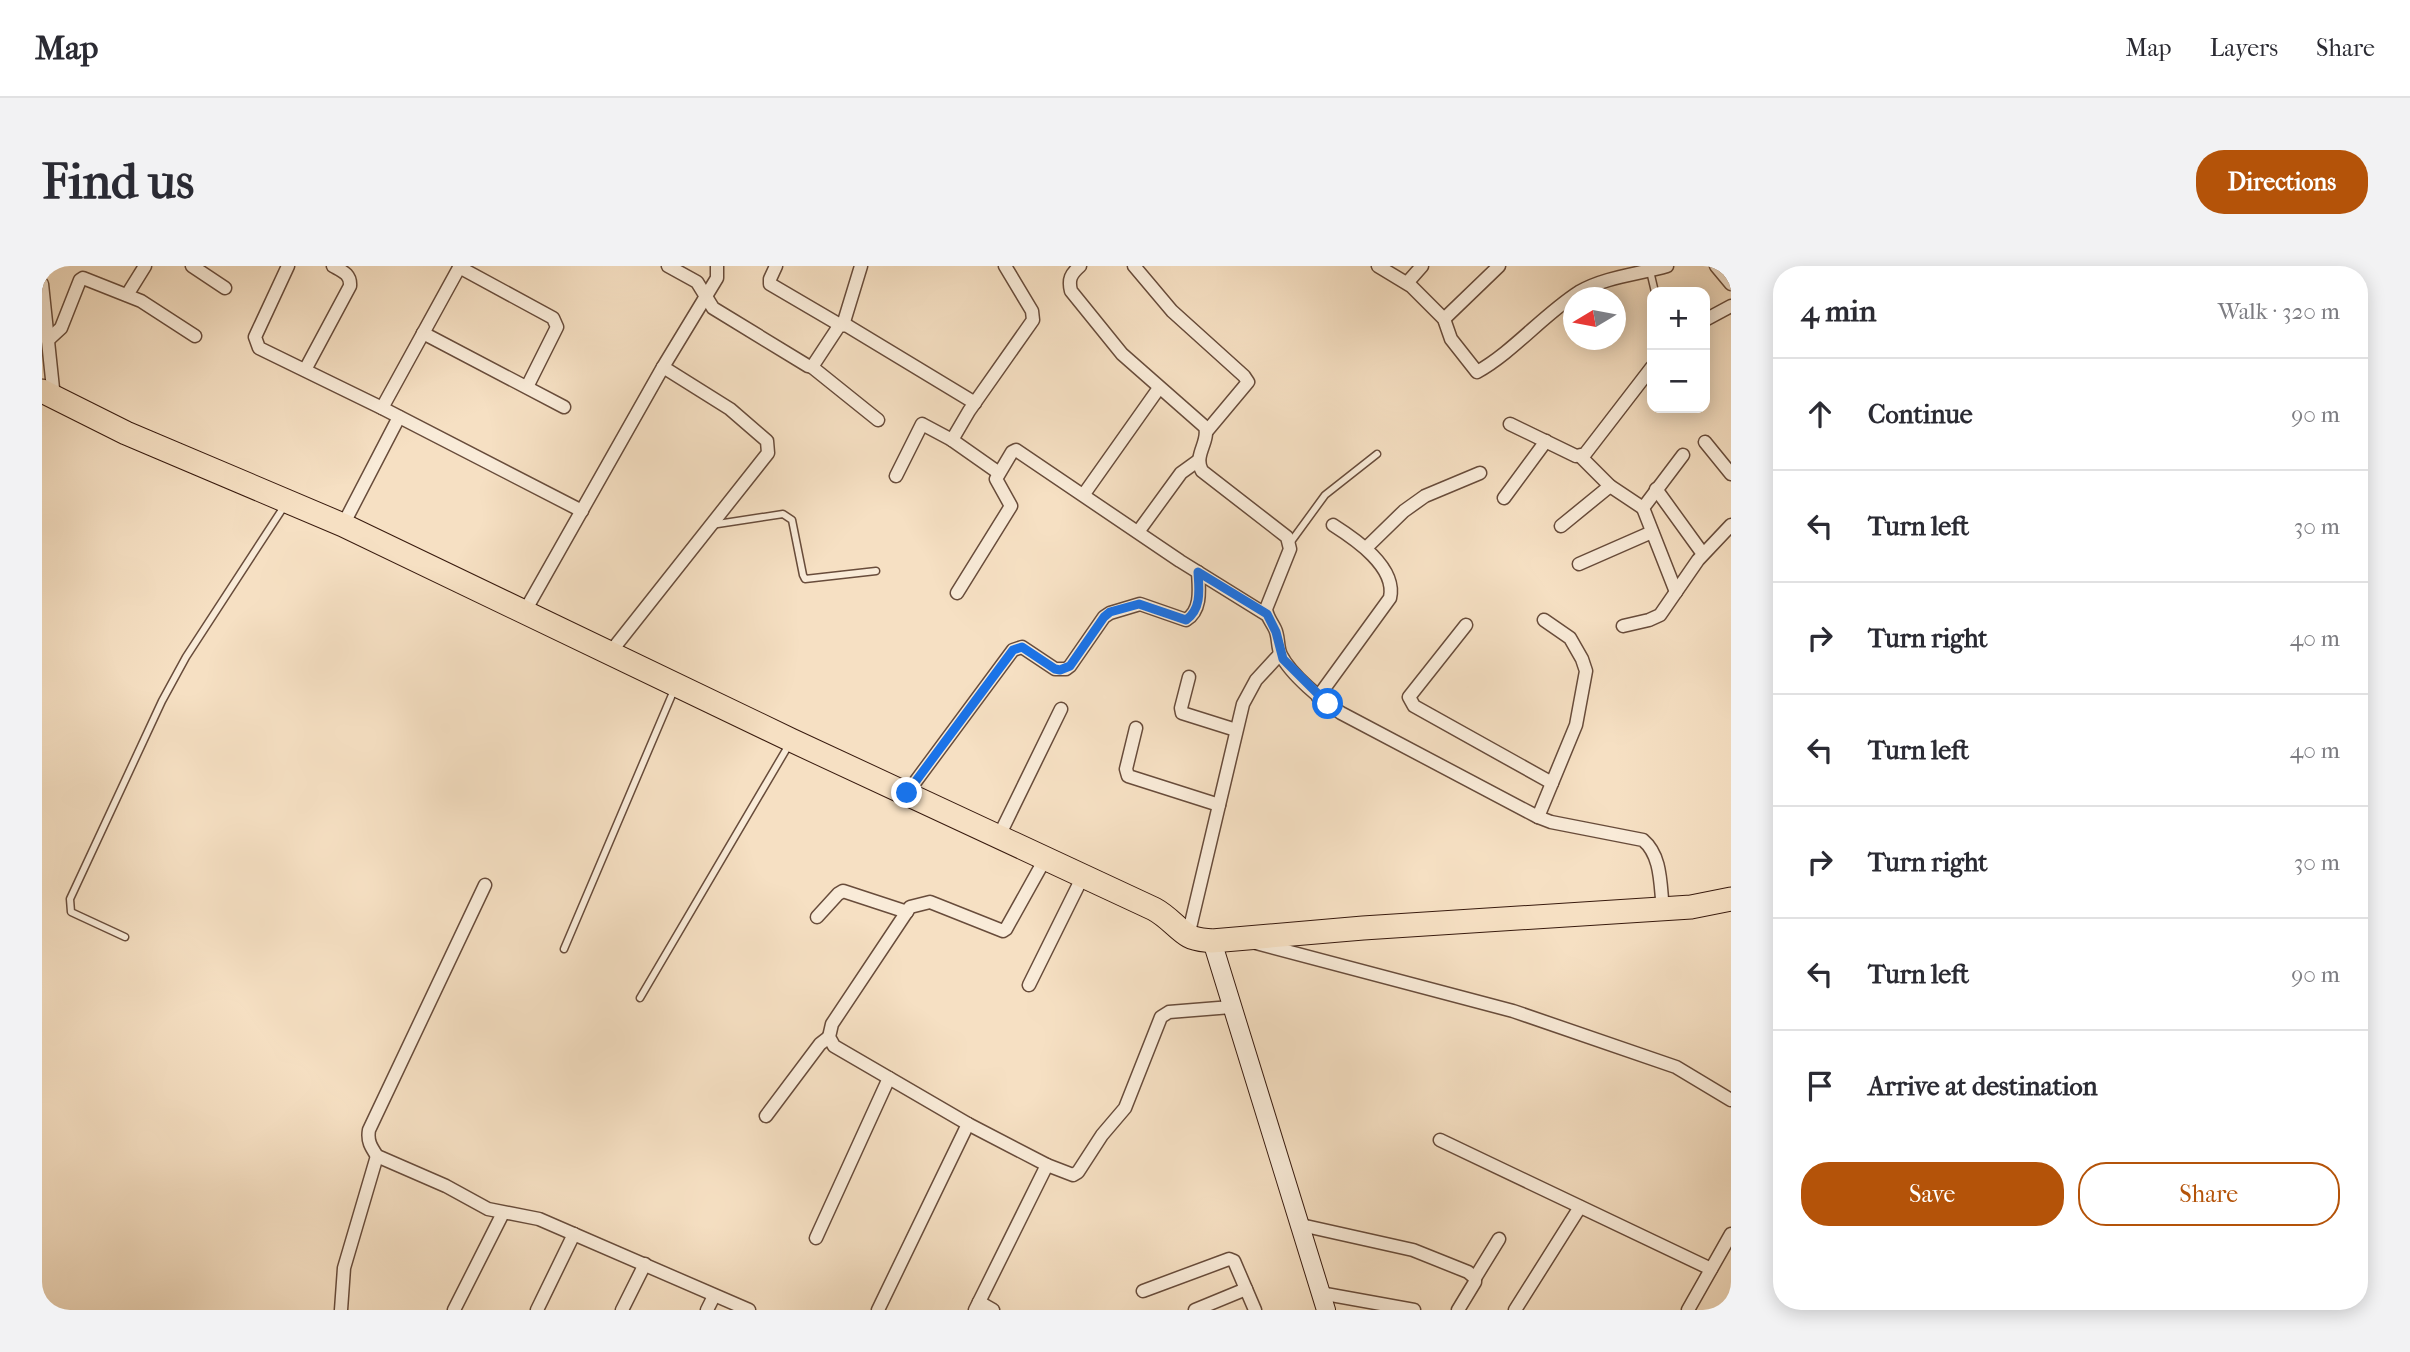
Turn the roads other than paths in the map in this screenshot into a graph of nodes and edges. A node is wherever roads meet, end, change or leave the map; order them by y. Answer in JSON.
{"nodes":[{"id":1,"x":145,"y":266,"type":"edge"},
{"id":2,"x":192,"y":266,"type":"edge"},
{"id":3,"x":288,"y":266,"type":"edge"},
{"id":4,"x":333,"y":266,"type":"edge"},
{"id":5,"x":668,"y":266,"type":"edge"},
{"id":6,"x":717,"y":266,"type":"edge"},
{"id":7,"x":776,"y":266,"type":"edge"},
{"id":8,"x":861,"y":266,"type":"edge"},
{"id":9,"x":1004,"y":266,"type":"edge"},
{"id":10,"x":1080,"y":266,"type":"edge"},
{"id":11,"x":1134,"y":266,"type":"edge"},
{"id":12,"x":1378,"y":266,"type":"edge"},
{"id":13,"x":1422,"y":266,"type":"edge"},
{"id":14,"x":1499,"y":266,"type":"edge"},
{"id":15,"x":1667,"y":266,"type":"edge"},
{"id":16,"x":1716,"y":266,"type":"edge"},
{"id":17,"x":459,"y":267,"type":"edge"},
{"id":18,"x":1650,"y":271,"type":"junction"},
{"id":19,"x":1407,"y":283,"type":"junction"},
{"id":20,"x":42,"y":284,"type":"edge"},
{"id":21,"x":1731,"y":284,"type":"edge"},
{"id":22,"x":1654,"y":287,"type":"edge"},
{"id":23,"x":225,"y":288,"type":"dead end"},
{"id":24,"x":127,"y":295,"type":"junction"},
{"id":25,"x":705,"y":295,"type":"junction"},
{"id":26,"x":1731,"y":306,"type":"edge"},
{"id":27,"x":1710,"y":317,"type":"edge"},
{"id":28,"x":1444,"y":319,"type":"junction"},
{"id":29,"x":842,"y":325,"type":"junction"},
{"id":30,"x":423,"y":333,"type":"junction"},
{"id":31,"x":195,"y":336,"type":"dead end"},
{"id":32,"x":48,"y":340,"type":"junction"},
{"id":33,"x":663,"y":366,"type":"junction"},
{"id":34,"x":812,"y":367,"type":"junction"},
{"id":35,"x":304,"y":370,"type":"junction"},
{"id":36,"x":1647,"y":373,"type":"edge"},
{"id":37,"x":527,"y":387,"type":"junction"},
{"id":38,"x":1159,"y":388,"type":"junction"},
{"id":39,"x":48,"y":395,"type":"edge"},
{"id":40,"x":975,"y":402,"type":"junction"},
{"id":41,"x":564,"y":407,"type":"dead end"},
{"id":42,"x":382,"y":408,"type":"junction"},
{"id":43,"x":399,"y":417,"type":"junction"},
{"id":44,"x":878,"y":420,"type":"dead end"},
{"id":45,"x":1510,"y":424,"type":"dead end"},
{"id":46,"x":1207,"y":431,"type":"junction"},
{"id":47,"x":952,"y":440,"type":"junction"},
{"id":48,"x":1546,"y":442,"type":"junction"},
{"id":49,"x":1705,"y":442,"type":"dead end"},
{"id":50,"x":1377,"y":454,"type":"dead end"},
{"id":51,"x":1683,"y":455,"type":"dead end"},
{"id":52,"x":1581,"y":457,"type":"junction"},
{"id":53,"x":1199,"y":460,"type":"junction"},
{"id":54,"x":999,"y":473,"type":"junction"},
{"id":55,"x":1480,"y":473,"type":"dead end"},
{"id":56,"x":1731,"y":474,"type":"edge"},
{"id":57,"x":896,"y":476,"type":"dead end"},
{"id":58,"x":1610,"y":486,"type":"junction"},
{"id":59,"x":1656,"y":489,"type":"junction"},
{"id":60,"x":1084,"y":495,"type":"junction"},
{"id":61,"x":1504,"y":498,"type":"dead end"},
{"id":62,"x":288,"y":502,"type":"junction"},
{"id":63,"x":1643,"y":508,"type":"junction"},
{"id":64,"x":582,"y":511,"type":"junction"},
{"id":65,"x":343,"y":525,"type":"junction"},
{"id":66,"x":711,"y":525,"type":"junction"},
{"id":67,"x":1333,"y":525,"type":"dead end"},
{"id":68,"x":1731,"y":525,"type":"edge"},
{"id":69,"x":1561,"y":526,"type":"dead end"},
{"id":70,"x":1138,"y":532,"type":"junction"},
{"id":71,"x":1652,"y":532,"type":"junction"},
{"id":72,"x":1290,"y":543,"type":"junction"},
{"id":73,"x":1366,"y":548,"type":"junction"},
{"id":74,"x":1703,"y":554,"type":"junction"},
{"id":75,"x":1579,"y":564,"type":"dead end"},
{"id":76,"x":876,"y":571,"type":"dead end"},
{"id":77,"x":1198,"y":572,"type":"junction"},
{"id":78,"x":1676,"y":592,"type":"junction"},
{"id":79,"x":957,"y":593,"type":"dead end"},
{"id":80,"x":525,"y":611,"type":"junction"},
{"id":81,"x":1267,"y":614,"type":"junction"},
{"id":82,"x":1544,"y":620,"type":"dead end"},
{"id":83,"x":1466,"y":625,"type":"dead end"},
{"id":84,"x":1623,"y":625,"type":"dead end"},
{"id":85,"x":609,"y":654,"type":"junction"},
{"id":86,"x":1280,"y":654,"type":"junction"},
{"id":87,"x":1189,"y":677,"type":"dead end"},
{"id":88,"x":677,"y":685,"type":"junction"},
{"id":89,"x":1318,"y":697,"type":"junction"},
{"id":90,"x":1061,"y":709,"type":"dead end"},
{"id":91,"x":1136,"y":728,"type":"dead end"},
{"id":92,"x":1237,"y":730,"type":"junction"},
{"id":93,"x":791,"y":740,"type":"junction"},
{"id":94,"x":1552,"y":783,"type":"junction"},
{"id":95,"x":907,"y":793,"type":"junction"},
{"id":96,"x":1219,"y":805,"type":"junction"},
{"id":97,"x":1538,"y":817,"type":"junction"},
{"id":98,"x":999,"y":836,"type":"junction"},
{"id":99,"x":1045,"y":859,"type":"junction"},
{"id":100,"x":1083,"y":876,"type":"junction"},
{"id":101,"x":485,"y":885,"type":"dead end"},
{"id":102,"x":1731,"y":899,"type":"edge"},
{"id":103,"x":1663,"y":909,"type":"junction"},
{"id":104,"x":907,"y":912,"type":"junction"},
{"id":105,"x":817,"y":917,"type":"dead end"},
{"id":106,"x":1188,"y":936,"type":"junction"},
{"id":107,"x":125,"y":937,"type":"dead end"},
{"id":108,"x":1239,"y":938,"type":"junction"},
{"id":109,"x":1212,"y":941,"type":"junction"},
{"id":110,"x":564,"y":949,"type":"dead end"},
{"id":111,"x":1029,"y":985,"type":"dead end"},
{"id":112,"x":640,"y":998,"type":"dead end"},
{"id":113,"x":1231,"y":1007,"type":"junction"},
{"id":114,"x":829,"y":1037,"type":"junction"},
{"id":115,"x":888,"y":1078,"type":"junction"},
{"id":116,"x":1731,"y":1100,"type":"edge"},
{"id":117,"x":766,"y":1116,"type":"dead end"},
{"id":118,"x":968,"y":1124,"type":"junction"},
{"id":119,"x":1440,"y":1140,"type":"dead end"},
{"id":120,"x":377,"y":1156,"type":"junction"},
{"id":121,"x":1046,"y":1165,"type":"junction"},
{"id":122,"x":1580,"y":1207,"type":"junction"},
{"id":123,"x":503,"y":1213,"type":"junction"},
{"id":124,"x":1301,"y":1225,"type":"junction"},
{"id":125,"x":574,"y":1234,"type":"junction"},
{"id":126,"x":1731,"y":1234,"type":"edge"},
{"id":127,"x":816,"y":1238,"type":"dead end"},
{"id":128,"x":1499,"y":1239,"type":"dead end"},
{"id":129,"x":645,"y":1264,"type":"junction"},
{"id":130,"x":1711,"y":1269,"type":"junction"},
{"id":131,"x":1475,"y":1278,"type":"junction"},
{"id":132,"x":1246,"y":1289,"type":"junction"},
{"id":133,"x":1143,"y":1291,"type":"dead end"},
{"id":134,"x":714,"y":1296,"type":"junction"},
{"id":135,"x":1323,"y":1301,"type":"edge"},
{"id":136,"x":977,"y":1306,"type":"edge"},
{"id":137,"x":1692,"y":1308,"type":"edge"},
{"id":138,"x":341,"y":1310,"type":"edge"},
{"id":139,"x":454,"y":1310,"type":"edge"},
{"id":140,"x":537,"y":1310,"type":"edge"},
{"id":141,"x":622,"y":1310,"type":"edge"},
{"id":142,"x":707,"y":1310,"type":"edge"},
{"id":143,"x":748,"y":1310,"type":"edge"},
{"id":144,"x":878,"y":1310,"type":"edge"},
{"id":145,"x":993,"y":1310,"type":"edge"},
{"id":146,"x":1195,"y":1310,"type":"edge"},
{"id":147,"x":1255,"y":1310,"type":"edge"},
{"id":148,"x":1414,"y":1310,"type":"edge"},
{"id":149,"x":1458,"y":1310,"type":"edge"},
{"id":150,"x":1515,"y":1310,"type":"edge"}],
"edges":[{"from":1,"to":24,"type":"street"},
{"from":2,"to":23,"type":"street"},
{"from":3,"to":35,"type":"street"},
{"from":4,"to":35,"type":"street"},
{"from":5,"to":25,"type":"street"},
{"from":6,"to":25,"type":"street"},
{"from":7,"to":29,"type":"street"},
{"from":8,"to":29,"type":"street"},
{"from":9,"to":40,"type":"street"},
{"from":10,"to":38,"type":"street"},
{"from":11,"to":46,"type":"street"},
{"from":12,"to":19,"type":"street"},
{"from":13,"to":19,"type":"street"},
{"from":14,"to":28,"type":"street"},
{"from":15,"to":18,"type":"street"},
{"from":16,"to":21,"type":"street"},
{"from":17,"to":30,"type":"street"},
{"from":17,"to":37,"type":"street"},
{"from":18,"to":22,"type":"lane"},
{"from":18,"to":28,"type":"street"},
{"from":19,"to":28,"type":"street"},
{"from":20,"to":32,"type":"street"},
{"from":24,"to":31,"type":"street"},
{"from":24,"to":32,"type":"street"},
{"from":25,"to":33,"type":"street"},
{"from":25,"to":34,"type":"street"},
{"from":26,"to":27,"type":"street"},
{"from":29,"to":34,"type":"street"},
{"from":29,"to":40,"type":"street"},
{"from":30,"to":37,"type":"street"},
{"from":30,"to":42,"type":"street"},
{"from":32,"to":39,"type":"street"},
{"from":33,"to":64,"type":"street"},
{"from":33,"to":66,"type":"street"},
{"from":34,"to":44,"type":"street"},
{"from":35,"to":42,"type":"street"},
{"from":36,"to":52,"type":"street"},
{"from":37,"to":41,"type":"street"},
{"from":38,"to":46,"type":"street"},
{"from":38,"to":60,"type":"street"},
{"from":39,"to":62,"type":"highway"},
{"from":40,"to":47,"type":"street"},
{"from":42,"to":43,"type":"street"},
{"from":43,"to":64,"type":"street"},
{"from":43,"to":65,"type":"street"},
{"from":45,"to":48,"type":"street"},
{"from":46,"to":53,"type":"street"},
{"from":47,"to":54,"type":"street"},
{"from":47,"to":57,"type":"street"},
{"from":48,"to":52,"type":"street"},
{"from":48,"to":61,"type":"street"},
{"from":49,"to":56,"type":"street"},
{"from":50,"to":72,"type":"lane"},
{"from":51,"to":59,"type":"street"},
{"from":52,"to":58,"type":"street"},
{"from":53,"to":70,"type":"street"},
{"from":53,"to":72,"type":"street"},
{"from":54,"to":60,"type":"street"},
{"from":54,"to":79,"type":"street"},
{"from":55,"to":73,"type":"street"},
{"from":58,"to":63,"type":"street"},
{"from":58,"to":69,"type":"street"},
{"from":59,"to":63,"type":"street"},
{"from":59,"to":74,"type":"street"},
{"from":60,"to":70,"type":"street"},
{"from":62,"to":65,"type":"highway"},
{"from":62,"to":107,"type":"lane"},
{"from":63,"to":71,"type":"street"},
{"from":64,"to":80,"type":"street"},
{"from":65,"to":80,"type":"highway"},
{"from":66,"to":76,"type":"lane"},
{"from":66,"to":85,"type":"street"},
{"from":67,"to":73,"type":"street"},
{"from":68,"to":74,"type":"street"},
{"from":70,"to":77,"type":"street"},
{"from":71,"to":75,"type":"street"},
{"from":71,"to":78,"type":"street"},
{"from":72,"to":81,"type":"street"},
{"from":73,"to":89,"type":"street"},
{"from":74,"to":78,"type":"street"},
{"from":77,"to":81,"type":"street"},
{"from":77,"to":95,"type":"street"},
{"from":78,"to":84,"type":"street"},
{"from":80,"to":85,"type":"highway"},
{"from":81,"to":86,"type":"street"},
{"from":82,"to":94,"type":"street"},
{"from":83,"to":94,"type":"street"},
{"from":85,"to":88,"type":"highway"},
{"from":86,"to":89,"type":"street"},
{"from":86,"to":92,"type":"street"},
{"from":87,"to":92,"type":"street"},
{"from":88,"to":93,"type":"highway"},
{"from":88,"to":110,"type":"lane"},
{"from":89,"to":97,"type":"street"},
{"from":90,"to":98,"type":"street"},
{"from":91,"to":96,"type":"street"},
{"from":92,"to":96,"type":"street"},
{"from":93,"to":95,"type":"highway"},
{"from":93,"to":112,"type":"lane"},
{"from":94,"to":97,"type":"street"},
{"from":95,"to":98,"type":"highway"},
{"from":96,"to":106,"type":"street"},
{"from":97,"to":103,"type":"street"},
{"from":98,"to":99,"type":"highway"},
{"from":99,"to":100,"type":"highway"},
{"from":99,"to":104,"type":"street"},
{"from":100,"to":106,"type":"highway"},
{"from":100,"to":111,"type":"street"},
{"from":101,"to":120,"type":"street"},
{"from":102,"to":103,"type":"highway"},
{"from":103,"to":108,"type":"highway"},
{"from":104,"to":105,"type":"street"},
{"from":104,"to":114,"type":"street"},
{"from":106,"to":109,"type":"highway"},
{"from":108,"to":109,"type":"highway"},
{"from":108,"to":116,"type":"street"},
{"from":109,"to":113,"type":"main road"},
{"from":113,"to":121,"type":"street"},
{"from":113,"to":124,"type":"main road"},
{"from":114,"to":115,"type":"street"},
{"from":114,"to":117,"type":"street"},
{"from":115,"to":118,"type":"street"},
{"from":115,"to":127,"type":"street"},
{"from":118,"to":121,"type":"street"},
{"from":118,"to":144,"type":"street"},
{"from":119,"to":122,"type":"street"},
{"from":120,"to":123,"type":"street"},
{"from":120,"to":138,"type":"street"},
{"from":121,"to":136,"type":"street"},
{"from":122,"to":130,"type":"street"},
{"from":122,"to":150,"type":"street"},
{"from":123,"to":125,"type":"street"},
{"from":123,"to":139,"type":"street"},
{"from":124,"to":131,"type":"street"},
{"from":124,"to":135,"type":"main road"},
{"from":125,"to":129,"type":"street"},
{"from":125,"to":140,"type":"street"},
{"from":126,"to":130,"type":"street"},
{"from":128,"to":131,"type":"street"},
{"from":129,"to":134,"type":"street"},
{"from":129,"to":141,"type":"street"},
{"from":130,"to":137,"type":"street"},
{"from":131,"to":149,"type":"street"},
{"from":132,"to":133,"type":"street"},
{"from":132,"to":146,"type":"street"},
{"from":132,"to":147,"type":"street"},
{"from":134,"to":142,"type":"street"},
{"from":134,"to":143,"type":"street"},
{"from":135,"to":148,"type":"street"},
{"from":136,"to":145,"type":"street"}]}
